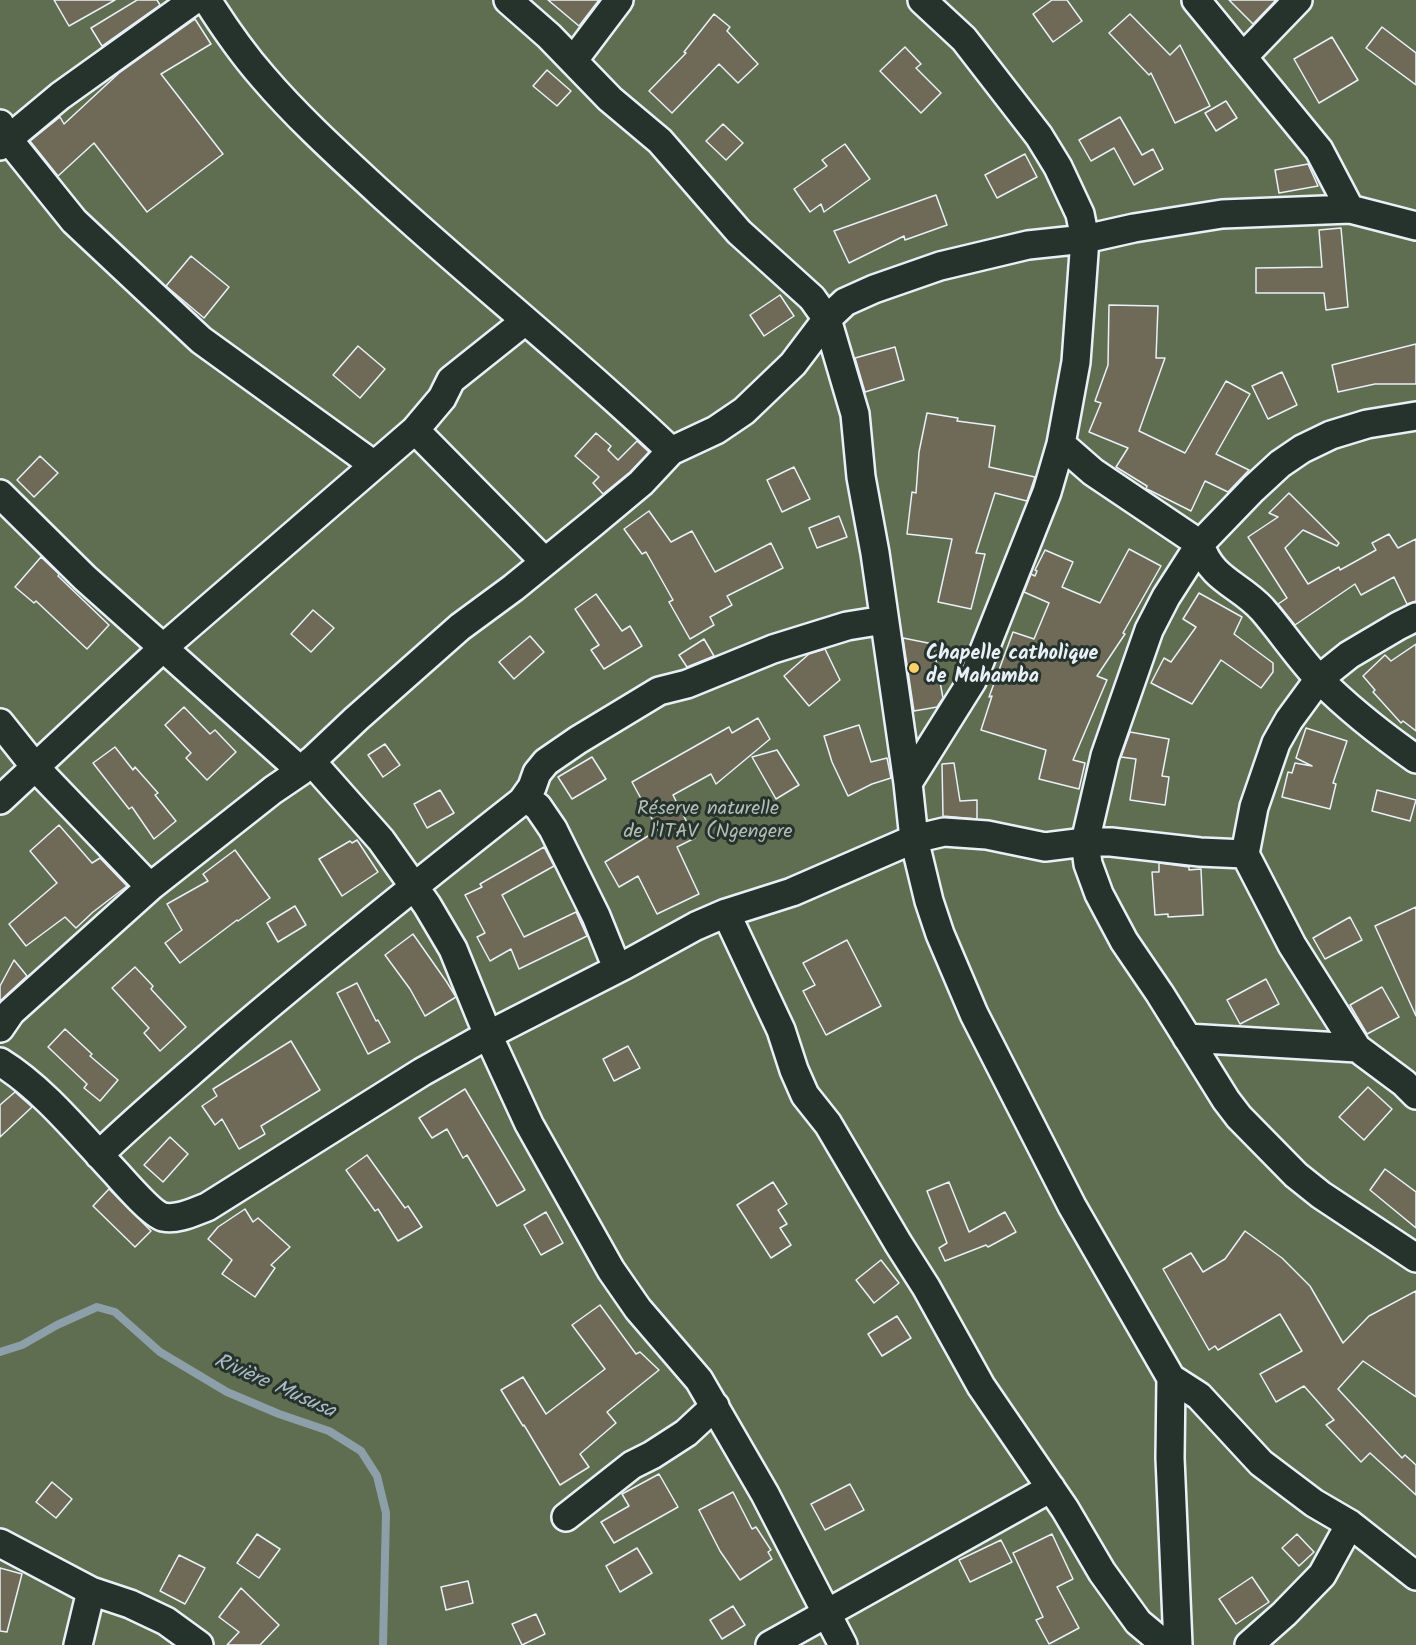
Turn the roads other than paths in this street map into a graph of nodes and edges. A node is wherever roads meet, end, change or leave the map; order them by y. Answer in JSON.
{"nodes":[{"id":1,"x":194,"y":0,"type":"edge"},
{"id":2,"x":207,"y":0,"type":"edge"},
{"id":3,"x":508,"y":0,"type":"edge"},
{"id":4,"x":619,"y":0,"type":"edge"},
{"id":5,"x":922,"y":0,"type":"edge"},
{"id":6,"x":1196,"y":0,"type":"edge"},
{"id":7,"x":1298,"y":0,"type":"edge"},
{"id":8,"x":1243,"y":57,"type":"junction"},
{"id":9,"x":573,"y":61,"type":"junction"},
{"id":10,"x":3,"y":137,"type":"edge"},
{"id":11,"x":1350,"y":209,"type":"junction"},
{"id":12,"x":1416,"y":226,"type":"edge"},
{"id":13,"x":1085,"y":238,"type":"junction"},
{"id":14,"x":827,"y":319,"type":"junction"},
{"id":15,"x":525,"y":321,"type":"junction"},
{"id":16,"x":1416,"y":416,"type":"edge"},
{"id":17,"x":415,"y":430,"type":"junction"},
{"id":18,"x":1062,"y":444,"type":"junction"},
{"id":19,"x":670,"y":452,"type":"junction"},
{"id":20,"x":374,"y":465,"type":"junction"},
{"id":21,"x":2,"y":499,"type":"edge"},
{"id":22,"x":1200,"y":543,"type":"junction"},
{"id":23,"x":545,"y":562,"type":"junction"},
{"id":24,"x":1416,"y":617,"type":"edge"},
{"id":25,"x":884,"y":620,"type":"junction"},
{"id":26,"x":164,"y":647,"type":"junction"},
{"id":27,"x":1319,"y":679,"type":"junction"},
{"id":28,"x":0,"y":723,"type":"edge"},
{"id":29,"x":1416,"y":759,"type":"edge"},
{"id":30,"x":306,"y":766,"type":"junction"},
{"id":31,"x":36,"y":768,"type":"junction"},
{"id":32,"x":908,"y":783,"type":"junction"},
{"id":33,"x":525,"y":797,"type":"junction"},
{"id":34,"x":0,"y":800,"type":"edge"},
{"id":35,"x":914,"y":839,"type":"junction"},
{"id":36,"x":1085,"y":842,"type":"junction"},
{"id":37,"x":1245,"y":854,"type":"junction"},
{"id":38,"x":414,"y":886,"type":"junction"},
{"id":39,"x":150,"y":887,"type":"junction"},
{"id":40,"x":726,"y":913,"type":"junction"},
{"id":41,"x":617,"y":968,"type":"junction"},
{"id":42,"x":2,"y":1021,"type":"edge"},
{"id":43,"x":488,"y":1035,"type":"junction"},
{"id":44,"x":1187,"y":1038,"type":"junction"},
{"id":45,"x":1357,"y":1048,"type":"junction"},
{"id":46,"x":0,"y":1062,"type":"edge"},
{"id":47,"x":1412,"y":1086,"type":"edge"},
{"id":48,"x":99,"y":1155,"type":"junction"},
{"id":49,"x":1416,"y":1258,"type":"edge"},
{"id":50,"x":1171,"y":1378,"type":"junction"},
{"id":51,"x":715,"y":1406,"type":"junction"},
{"id":52,"x":1051,"y":1488,"type":"junction"},
{"id":53,"x":566,"y":1517,"type":"dead end"},
{"id":54,"x":1350,"y":1524,"type":"junction"},
{"id":55,"x":0,"y":1543,"type":"edge"},
{"id":56,"x":1416,"y":1576,"type":"edge"},
{"id":57,"x":91,"y":1591,"type":"junction"},
{"id":58,"x":827,"y":1613,"type":"junction"},
{"id":59,"x":78,"y":1645,"type":"edge"},
{"id":60,"x":199,"y":1645,"type":"edge"},
{"id":61,"x":770,"y":1645,"type":"edge"},
{"id":62,"x":843,"y":1645,"type":"edge"},
{"id":63,"x":1168,"y":1645,"type":"edge"},
{"id":64,"x":1178,"y":1645,"type":"edge"},
{"id":65,"x":1249,"y":1645,"type":"edge"}],
"edges":[{"from":1,"to":10,"type":"street"},
{"from":2,"to":15,"type":"street"},
{"from":3,"to":9,"type":"street"},
{"from":4,"to":9,"type":"street"},
{"from":5,"to":13,"type":"street"},
{"from":6,"to":8,"type":"street"},
{"from":7,"to":8,"type":"street"},
{"from":8,"to":11,"type":"street"},
{"from":9,"to":14,"type":"street"},
{"from":10,"to":20,"type":"street"},
{"from":11,"to":12,"type":"street"},
{"from":11,"to":13,"type":"street"},
{"from":13,"to":14,"type":"street"},
{"from":13,"to":18,"type":"street"},
{"from":14,"to":19,"type":"street"},
{"from":14,"to":25,"type":"street"},
{"from":15,"to":17,"type":"street"},
{"from":15,"to":19,"type":"street"},
{"from":16,"to":22,"type":"street"},
{"from":17,"to":20,"type":"street"},
{"from":17,"to":23,"type":"street"},
{"from":18,"to":22,"type":"street"},
{"from":18,"to":32,"type":"street"},
{"from":19,"to":23,"type":"street"},
{"from":20,"to":26,"type":"street"},
{"from":21,"to":26,"type":"street"},
{"from":22,"to":27,"type":"street"},
{"from":22,"to":36,"type":"street"},
{"from":23,"to":30,"type":"street"},
{"from":24,"to":27,"type":"street"},
{"from":25,"to":32,"type":"street"},
{"from":25,"to":33,"type":"street"},
{"from":26,"to":30,"type":"street"},
{"from":26,"to":31,"type":"street"},
{"from":27,"to":29,"type":"street"},
{"from":27,"to":37,"type":"street"},
{"from":28,"to":31,"type":"street"},
{"from":30,"to":38,"type":"street"},
{"from":30,"to":39,"type":"street"},
{"from":31,"to":34,"type":"street"},
{"from":31,"to":39,"type":"street"},
{"from":32,"to":35,"type":"street"},
{"from":33,"to":38,"type":"street"},
{"from":33,"to":41,"type":"street"},
{"from":35,"to":36,"type":"street"},
{"from":35,"to":40,"type":"street"},
{"from":35,"to":50,"type":"street"},
{"from":36,"to":37,"type":"street"},
{"from":36,"to":44,"type":"street"},
{"from":37,"to":45,"type":"street"},
{"from":38,"to":43,"type":"street"},
{"from":38,"to":48,"type":"street"},
{"from":39,"to":42,"type":"street"},
{"from":40,"to":41,"type":"street"},
{"from":40,"to":52,"type":"street"},
{"from":41,"to":43,"type":"street"},
{"from":43,"to":48,"type":"street"},
{"from":43,"to":51,"type":"street"},
{"from":44,"to":45,"type":"street"},
{"from":44,"to":49,"type":"street"},
{"from":45,"to":47,"type":"street"},
{"from":46,"to":48,"type":"street"},
{"from":50,"to":54,"type":"street"},
{"from":50,"to":64,"type":"street"},
{"from":51,"to":53,"type":"street"},
{"from":51,"to":58,"type":"street"},
{"from":52,"to":58,"type":"street"},
{"from":52,"to":63,"type":"street"},
{"from":54,"to":56,"type":"street"},
{"from":54,"to":65,"type":"street"},
{"from":55,"to":57,"type":"street"},
{"from":57,"to":59,"type":"street"},
{"from":57,"to":60,"type":"street"},
{"from":58,"to":61,"type":"street"},
{"from":58,"to":62,"type":"street"}]}
